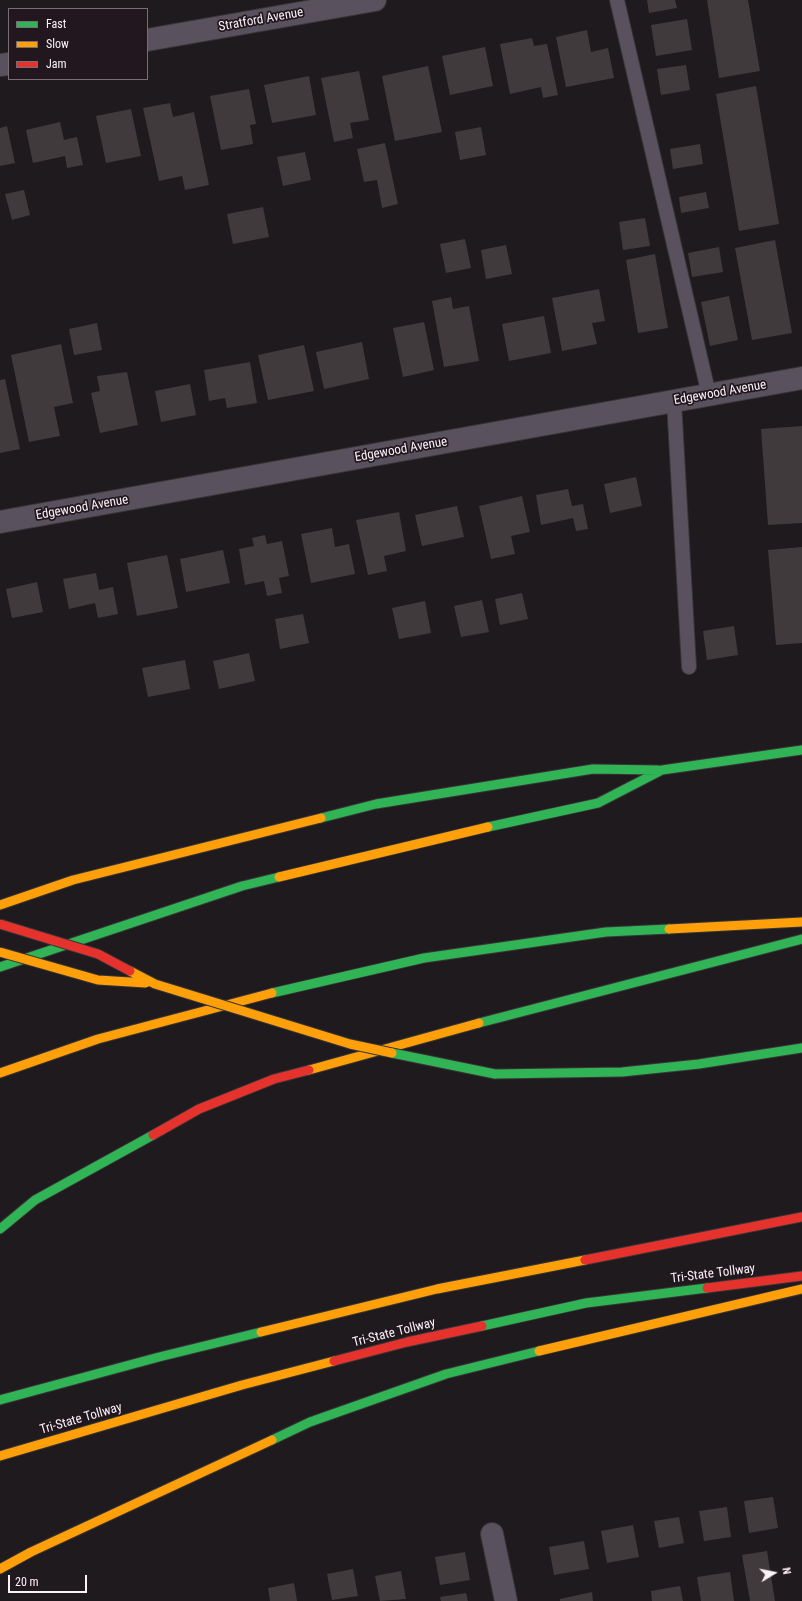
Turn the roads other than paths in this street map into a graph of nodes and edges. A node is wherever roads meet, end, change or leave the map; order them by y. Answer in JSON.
{"nodes":[{"id":1,"x":617,"y":0,"type":"edge"},
{"id":2,"x":364,"y":1,"type":"edge"},
{"id":3,"x":148,"y":40,"type":"edge"},
{"id":4,"x":802,"y":378,"type":"edge"},
{"id":5,"x":709,"y":395,"type":"junction"},
{"id":6,"x":674,"y":401,"type":"junction"},
{"id":7,"x":0,"y":522,"type":"edge"},
{"id":8,"x":689,"y":668,"type":"dead end"},
{"id":9,"x":802,"y":750,"type":"edge"},
{"id":10,"x":662,"y":770,"type":"junction"},
{"id":11,"x":0,"y":905,"type":"edge"},
{"id":12,"x":802,"y":922,"type":"edge"},
{"id":13,"x":0,"y":924,"type":"edge"},
{"id":14,"x":802,"y":939,"type":"edge"},
{"id":15,"x":0,"y":952,"type":"edge"},
{"id":16,"x":0,"y":967,"type":"edge"},
{"id":17,"x":155,"y":984,"type":"junction"},
{"id":18,"x":802,"y":1048,"type":"edge"},
{"id":19,"x":0,"y":1073,"type":"edge"},
{"id":20,"x":802,"y":1217,"type":"edge"},
{"id":21,"x":0,"y":1229,"type":"edge"},
{"id":22,"x":802,"y":1276,"type":"edge"},
{"id":23,"x":802,"y":1289,"type":"edge"},
{"id":24,"x":0,"y":1400,"type":"edge"},
{"id":25,"x":0,"y":1456,"type":"edge"},
{"id":26,"x":492,"y":1534,"type":"dead end"},
{"id":27,"x":0,"y":1569,"type":"edge"},
{"id":28,"x":506,"y":1601,"type":"edge"}],
"edges":[{"from":1,"to":5,"type":"lane"},
{"from":2,"to":3,"type":"street","name":"Stratford Avenue"},
{"from":4,"to":5,"type":"street","name":"Edgewood Avenue"},
{"from":5,"to":6,"type":"street","name":"Edgewood Avenue"},
{"from":6,"to":7,"type":"street","name":"Edgewood Avenue"},
{"from":6,"to":8,"type":"lane"},
{"from":9,"to":10,"type":"highway"},
{"from":10,"to":11,"type":"highway"},
{"from":10,"to":16,"type":"highway"},
{"from":12,"to":19,"type":"highway"},
{"from":13,"to":17,"type":"highway","bridge":true},
{"from":14,"to":21,"type":"highway"},
{"from":15,"to":17,"type":"highway","bridge":true},
{"from":17,"to":18,"type":"highway","bridge":true},
{"from":20,"to":24,"type":"highway"},
{"from":22,"to":25,"type":"highway","name":"Tri-State Tollway"},
{"from":23,"to":27,"type":"highway"},
{"from":26,"to":28,"type":"street"}]}
